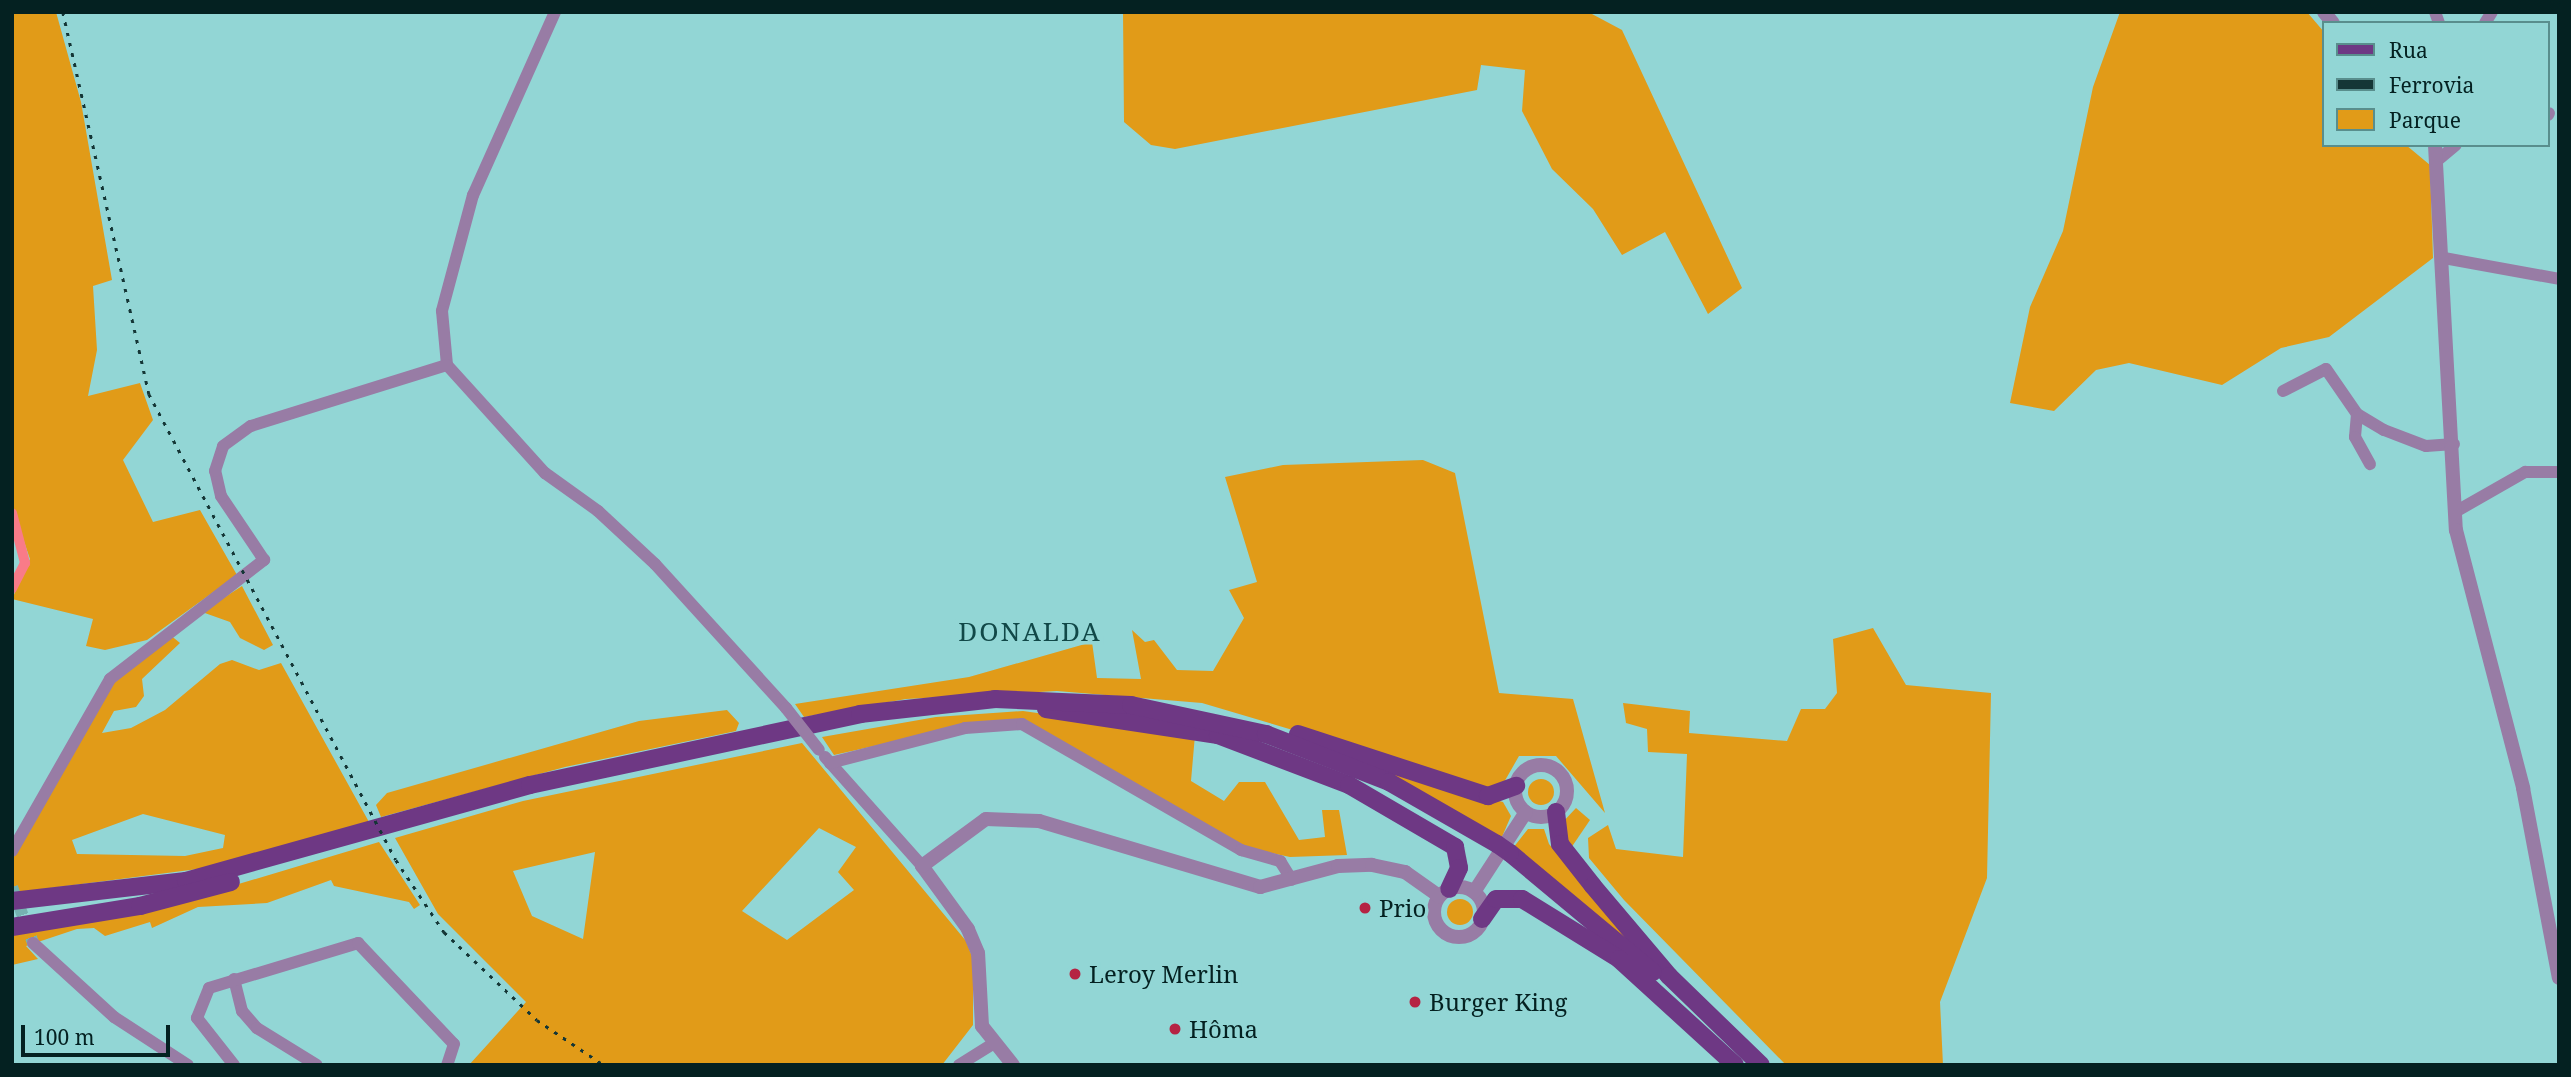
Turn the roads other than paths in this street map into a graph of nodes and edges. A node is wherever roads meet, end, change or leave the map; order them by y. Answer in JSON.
{"nodes":[{"id":1,"x":555,"y":12,"type":"edge"},
{"id":2,"x":2455,"y":147,"type":"edge"},
{"id":3,"x":2437,"y":153,"type":"edge"},
{"id":4,"x":2444,"y":258,"type":"junction"},
{"id":5,"x":2559,"y":279,"type":"edge"},
{"id":6,"x":447,"y":365,"type":"junction"},
{"id":7,"x":2283,"y":391,"type":"dead end"},
{"id":8,"x":2357,"y":414,"type":"junction"},
{"id":9,"x":2454,"y":444,"type":"junction"},
{"id":10,"x":2371,"y":464,"type":"dead end"},
{"id":11,"x":2559,"y":471,"type":"edge"},
{"id":12,"x":2455,"y":512,"type":"junction"},
{"id":13,"x":995,"y":699,"type":"junction"},
{"id":14,"x":1025,"y":707,"type":"junction"},
{"id":15,"x":830,"y":763,"type":"junction"},
{"id":16,"x":1516,"y":786,"type":"junction"},
{"id":17,"x":1526,"y":812,"type":"junction"},
{"id":18,"x":1556,"y":812,"type":"junction"},
{"id":19,"x":12,"y":851,"type":"edge"},
{"id":20,"x":1502,"y":851,"type":"junction"},
{"id":21,"x":922,"y":866,"type":"junction"},
{"id":22,"x":257,"y":872,"type":"junction"},
{"id":23,"x":1292,"y":880,"type":"junction"},
{"id":24,"x":1474,"y":892,"type":"junction"},
{"id":25,"x":1444,"y":893,"type":"junction"},
{"id":26,"x":13,"y":901,"type":"edge"},
{"id":27,"x":12,"y":909,"type":"edge"},
{"id":28,"x":1482,"y":919,"type":"junction"},
{"id":29,"x":12,"y":927,"type":"edge"},
{"id":30,"x":33,"y":943,"type":"tunnel mouth"},
{"id":31,"x":2559,"y":978,"type":"edge"},
{"id":32,"x":234,"y":979,"type":"junction"},
{"id":33,"x":992,"y":1044,"type":"junction"},
{"id":34,"x":188,"y":1065,"type":"edge"},
{"id":35,"x":234,"y":1065,"type":"edge"},
{"id":36,"x":317,"y":1065,"type":"edge"},
{"id":37,"x":447,"y":1065,"type":"edge"},
{"id":38,"x":959,"y":1065,"type":"edge"},
{"id":39,"x":1013,"y":1065,"type":"edge"},
{"id":40,"x":1735,"y":1065,"type":"edge"},
{"id":41,"x":1744,"y":1065,"type":"edge"},
{"id":42,"x":1753,"y":1065,"type":"edge"},
{"id":43,"x":1762,"y":1065,"type":"edge"}],
"edges":[{"from":1,"to":6,"type":"street"},
{"from":2,"to":3,"type":"street"},
{"from":3,"to":4,"type":"street"},
{"from":4,"to":5,"type":"street"},
{"from":4,"to":9,"type":"street"},
{"from":6,"to":15,"type":"street","bridge":true},
{"from":6,"to":19,"type":"street"},
{"from":7,"to":8,"type":"street"},
{"from":8,"to":9,"type":"street"},
{"from":8,"to":10,"type":"street"},
{"from":9,"to":12,"type":"street"},
{"from":11,"to":12,"type":"street"},
{"from":12,"to":31,"type":"street"},
{"from":13,"to":16,"type":"main road"},
{"from":13,"to":20,"type":"main road"},
{"from":13,"to":26,"type":"main road"},
{"from":14,"to":20,"type":"main road"},
{"from":14,"to":22,"type":"main road"},
{"from":14,"to":25,"type":"main road"},
{"from":15,"to":21,"type":"street"},
{"from":15,"to":23,"type":"street"},
{"from":16,"to":17,"type":"street"},
{"from":16,"to":18,"type":"street"},
{"from":17,"to":18,"type":"street"},
{"from":17,"to":24,"type":"street"},
{"from":18,"to":43,"type":"main road"},
{"from":20,"to":41,"type":"main road"},
{"from":20,"to":42,"type":"main road"},
{"from":21,"to":23,"type":"street"},
{"from":21,"to":33,"type":"street"},
{"from":22,"to":27,"type":"main road"},
{"from":22,"to":29,"type":"main road"},
{"from":23,"to":25,"type":"street"},
{"from":24,"to":25,"type":"street"},
{"from":24,"to":28,"type":"street"},
{"from":25,"to":28,"type":"street"},
{"from":28,"to":40,"type":"main road"},
{"from":30,"to":34,"type":"street"},
{"from":32,"to":35,"type":"street"},
{"from":32,"to":36,"type":"street"},
{"from":32,"to":37,"type":"street"},
{"from":33,"to":38,"type":"street"},
{"from":33,"to":39,"type":"street"}]}
